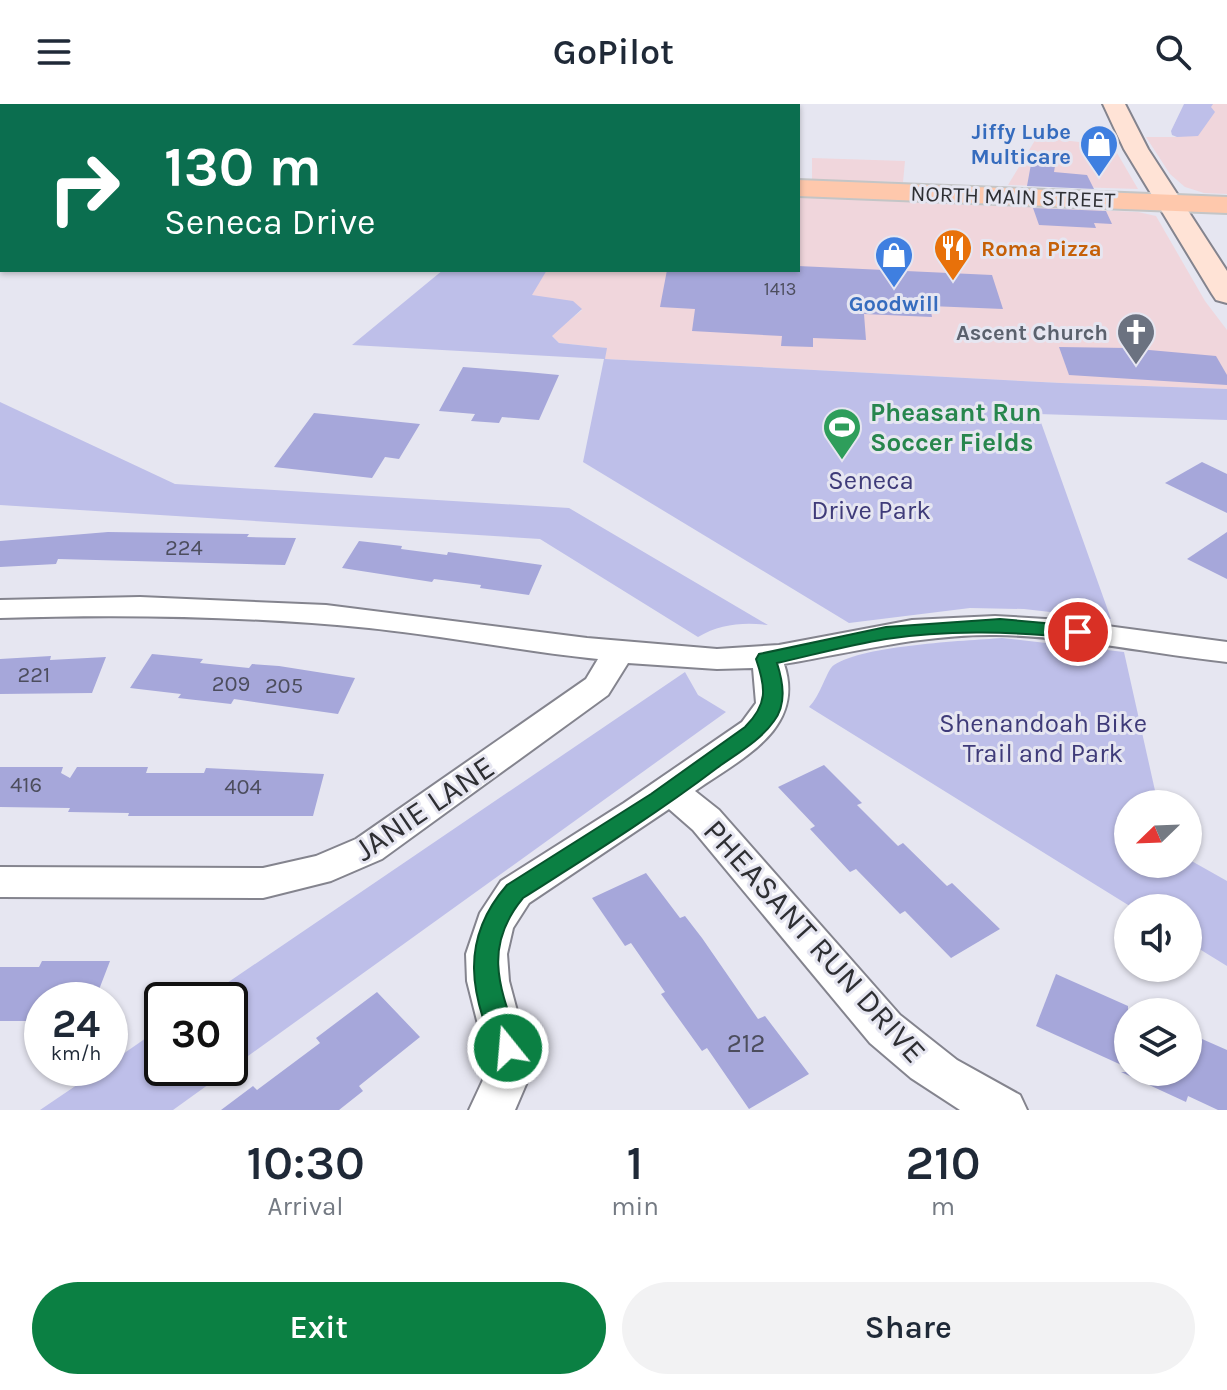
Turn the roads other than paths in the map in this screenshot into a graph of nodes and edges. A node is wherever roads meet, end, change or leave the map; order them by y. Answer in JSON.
{"nodes":[{"id":1,"x":1114,"y":104,"type":"edge"},
{"id":2,"x":800,"y":188,"type":"edge"},
{"id":3,"x":1169,"y":202,"type":"junction"},
{"id":4,"x":1227,"y":205,"type":"edge"},
{"id":5,"x":1225,"y":288,"type":"edge"},
{"id":6,"x":0,"y":609,"type":"edge"},
{"id":7,"x":616,"y":652,"type":"junction"},
{"id":8,"x":1227,"y":652,"type":"edge"},
{"id":9,"x":766,"y":659,"type":"junction"},
{"id":10,"x":671,"y":791,"type":"junction"},
{"id":11,"x":0,"y":882,"type":"edge"},
{"id":12,"x":492,"y":1110,"type":"edge"},
{"id":13,"x":1004,"y":1110,"type":"edge"}],
"edges":[{"from":1,"to":3,"type":"main road"},
{"from":2,"to":3,"type":"main road","name":"NORTH MAIN STREET"},
{"from":3,"to":4,"type":"main road","name":"NORTH MAIN STREET"},
{"from":3,"to":5,"type":"main road"},
{"from":6,"to":7,"type":"street"},
{"from":7,"to":9,"type":"street"},
{"from":7,"to":11,"type":"street","name":"JANIE LANE"},
{"from":8,"to":9,"type":"street"},
{"from":9,"to":10,"type":"street"},
{"from":10,"to":12,"type":"street"},
{"from":10,"to":13,"type":"street","name":"PHEASANT RUN DRIVE"}]}
